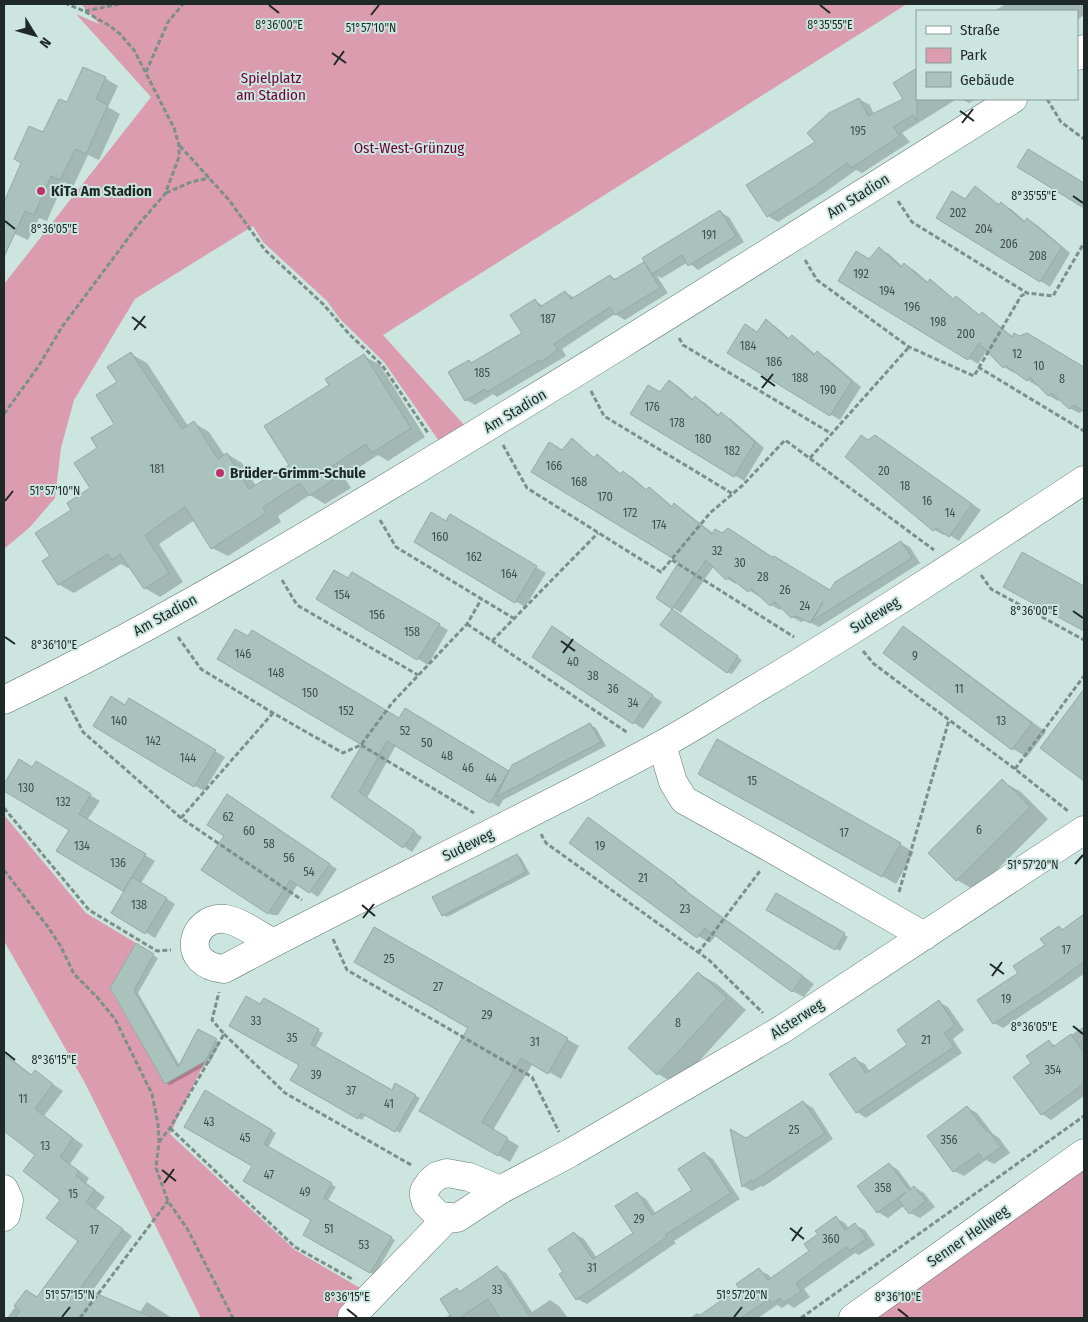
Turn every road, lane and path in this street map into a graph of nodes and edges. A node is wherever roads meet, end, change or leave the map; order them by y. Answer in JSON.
{"nodes":[{"id":1,"x":67,"y":4,"type":"edge"},
{"id":2,"x":119,"y":4,"type":"edge"},
{"id":3,"x":183,"y":4,"type":"edge"},
{"id":4,"x":84,"y":11,"type":"junction"},
{"id":5,"x":146,"y":72,"type":"junction"},
{"id":6,"x":1011,"y":100,"type":"edge"},
{"id":7,"x":1048,"y":100,"type":"edge"},
{"id":8,"x":1084,"y":139,"type":"edge"},
{"id":9,"x":179,"y":145,"type":"junction"},
{"id":10,"x":209,"y":178,"type":"junction"},
{"id":11,"x":884,"y":179,"type":"junction"},
{"id":12,"x":165,"y":194,"type":"junction"},
{"id":13,"x":792,"y":238,"type":"junction"},
{"id":14,"x":1084,"y":243,"type":"edge"},
{"id":15,"x":1026,"y":293,"type":"junction"},
{"id":16,"x":666,"y":318,"type":"junction"},
{"id":17,"x":910,"y":346,"type":"junction"},
{"id":18,"x":978,"y":367,"type":"junction"},
{"id":19,"x":581,"y":371,"type":"junction"},
{"id":20,"x":4,"y":414,"type":"edge"},
{"id":21,"x":492,"y":425,"type":"junction"},
{"id":22,"x":1084,"y":431,"type":"edge"},
{"id":23,"x":832,"y":434,"type":"junction"},
{"id":24,"x":442,"y":454,"type":"junction"},
{"id":25,"x":810,"y":458,"type":"junction"},
{"id":26,"x":1084,"y":480,"type":"edge"},
{"id":27,"x":733,"y":494,"type":"junction"},
{"id":28,"x":368,"y":499,"type":"junction"},
{"id":29,"x":598,"y":533,"type":"junction"},
{"id":30,"x":268,"y":558,"type":"junction"},
{"id":31,"x":672,"y":560,"type":"junction"},
{"id":32,"x":963,"y":560,"type":"junction"},
{"id":33,"x":482,"y":598,"type":"junction"},
{"id":34,"x":163,"y":616,"type":"junction"},
{"id":35,"x":514,"y":618,"type":"junction"},
{"id":36,"x":467,"y":624,"type":"junction"},
{"id":37,"x":848,"y":632,"type":"junction"},
{"id":38,"x":1084,"y":640,"type":"edge"},
{"id":39,"x":492,"y":641,"type":"junction"},
{"id":40,"x":818,"y":652,"type":"junction"},
{"id":41,"x":418,"y":675,"type":"junction"},
{"id":42,"x":54,"y":676,"type":"junction"},
{"id":43,"x":1084,"y":676,"type":"edge"},
{"id":44,"x":4,"y":700,"type":"edge"},
{"id":45,"x":273,"y":712,"type":"junction"},
{"id":46,"x":949,"y":720,"type":"junction"},
{"id":47,"x":361,"y":745,"type":"junction"},
{"id":48,"x":652,"y":749,"type":"junction"},
{"id":49,"x":1015,"y":769,"type":"junction"},
{"id":50,"x":4,"y":808,"type":"edge"},
{"id":51,"x":531,"y":813,"type":"junction"},
{"id":52,"x":181,"y":818,"type":"junction"},
{"id":53,"x":1076,"y":821,"type":"edge"},
{"id":54,"x":495,"y":832,"type":"junction"},
{"id":55,"x":776,"y":850,"type":"junction"},
{"id":56,"x":4,"y":870,"type":"edge"},
{"id":57,"x":322,"y":918,"type":"junction"},
{"id":58,"x":891,"y":919,"type":"junction"},
{"id":59,"x":924,"y":936,"type":"junction"},
{"id":60,"x":273,"y":943,"type":"junction"},
{"id":61,"x":194,"y":948,"type":"junction"},
{"id":62,"x":698,"y":953,"type":"junction"},
{"id":63,"x":224,"y":969,"type":"junction"},
{"id":64,"x":781,"y":1030,"type":"junction"},
{"id":65,"x":224,"y":1034,"type":"junction"},
{"id":66,"x":1084,"y":1116,"type":"edge"},
{"id":67,"x":170,"y":1128,"type":"junction"},
{"id":68,"x":159,"y":1142,"type":"junction"},
{"id":69,"x":570,"y":1153,"type":"junction"},
{"id":70,"x":1084,"y":1153,"type":"edge"},
{"id":71,"x":430,"y":1182,"type":"junction"},
{"id":72,"x":4,"y":1189,"type":"edge"},
{"id":73,"x":500,"y":1190,"type":"junction"},
{"id":74,"x":168,"y":1201,"type":"junction"},
{"id":75,"x":4,"y":1217,"type":"edge"},
{"id":76,"x":448,"y":1217,"type":"junction"},
{"id":77,"x":376,"y":1292,"type":"junction"},
{"id":78,"x":352,"y":1316,"type":"dead end"},
{"id":79,"x":80,"y":1318,"type":"edge"},
{"id":80,"x":233,"y":1318,"type":"edge"},
{"id":81,"x":800,"y":1318,"type":"edge"},
{"id":82,"x":852,"y":1318,"type":"edge"}],
"edges":[{"from":1,"to":4,"type":"path"},
{"from":2,"to":4,"type":"path"},
{"from":3,"to":5,"type":"path"},
{"from":4,"to":5,"type":"path"},
{"from":5,"to":9,"type":"path"},
{"from":6,"to":11,"type":"street","name":"Am Stadion"},
{"from":7,"to":8,"type":"path"},
{"from":9,"to":10,"type":"path"},
{"from":9,"to":12,"type":"path"},
{"from":10,"to":12,"type":"path"},
{"from":10,"to":24,"type":"path"},
{"from":11,"to":13,"type":"street","name":"Am Stadion"},
{"from":11,"to":15,"type":"path"},
{"from":12,"to":20,"type":"path"},
{"from":13,"to":16,"type":"street","name":"Am Stadion"},
{"from":13,"to":17,"type":"path"},
{"from":14,"to":15,"type":"path"},
{"from":15,"to":18,"type":"path"},
{"from":16,"to":19,"type":"street","name":"Am Stadion"},
{"from":16,"to":23,"type":"path"},
{"from":17,"to":18,"type":"path"},
{"from":17,"to":23,"type":"path"},
{"from":18,"to":22,"type":"path"},
{"from":19,"to":21,"type":"street","name":"Am Stadion"},
{"from":19,"to":27,"type":"path"},
{"from":21,"to":24,"type":"street","name":"Am Stadion"},
{"from":21,"to":29,"type":"path"},
{"from":23,"to":25,"type":"path"},
{"from":24,"to":28,"type":"street","name":"Am Stadion"},
{"from":25,"to":27,"type":"path"},
{"from":25,"to":32,"type":"path"},
{"from":26,"to":32,"type":"street","name":"Sudeweg"},
{"from":27,"to":31,"type":"path"},
{"from":28,"to":30,"type":"street","name":"Am Stadion"},
{"from":28,"to":33,"type":"path"},
{"from":29,"to":31,"type":"path"},
{"from":29,"to":35,"type":"path"},
{"from":30,"to":34,"type":"street","name":"Am Stadion"},
{"from":30,"to":41,"type":"path"},
{"from":31,"to":40,"type":"path"},
{"from":32,"to":37,"type":"street","name":"Sudeweg"},
{"from":32,"to":38,"type":"path"},
{"from":33,"to":35,"type":"path"},
{"from":33,"to":36,"type":"path"},
{"from":34,"to":42,"type":"street","name":"Am Stadion"},
{"from":34,"to":45,"type":"path"},
{"from":35,"to":39,"type":"path"},
{"from":36,"to":39,"type":"path"},
{"from":36,"to":41,"type":"path"},
{"from":37,"to":40,"type":"street","name":"Sudeweg"},
{"from":37,"to":46,"type":"path"},
{"from":39,"to":48,"type":"path"},
{"from":40,"to":48,"type":"street","name":"Sudeweg"},
{"from":41,"to":47,"type":"path"},
{"from":42,"to":44,"type":"street","name":"Am Stadion"},
{"from":42,"to":52,"type":"path"},
{"from":43,"to":49,"type":"path"},
{"from":45,"to":47,"type":"path"},
{"from":45,"to":52,"type":"path"},
{"from":46,"to":49,"type":"path"},
{"from":46,"to":58,"type":"path"},
{"from":47,"to":54,"type":"path"},
{"from":48,"to":51,"type":"street","name":"Sudeweg"},
{"from":48,"to":55,"type":"street"},
{"from":49,"to":53,"type":"path"},
{"from":50,"to":61,"type":"path"},
{"from":51,"to":54,"type":"street","name":"Sudeweg"},
{"from":51,"to":62,"type":"path"},
{"from":52,"to":57,"type":"path"},
{"from":53,"to":59,"type":"street","name":"Alsterweg"},
{"from":54,"to":57,"type":"street","name":"Sudeweg"},
{"from":55,"to":58,"type":"street"},
{"from":55,"to":62,"type":"path"},
{"from":56,"to":68,"type":"path"},
{"from":57,"to":60,"type":"street","name":"Sudeweg"},
{"from":57,"to":69,"type":"path"},
{"from":58,"to":59,"type":"street"},
{"from":59,"to":64,"type":"street","name":"Alsterweg"},
{"from":60,"to":61,"type":"street"},
{"from":60,"to":63,"type":"street","name":"Sudeweg"},
{"from":61,"to":63,"type":"street"},
{"from":62,"to":64,"type":"path"},
{"from":63,"to":65,"type":"path"},
{"from":64,"to":69,"type":"street","name":"Alsterweg"},
{"from":65,"to":67,"type":"path"},
{"from":65,"to":71,"type":"path"},
{"from":66,"to":81,"type":"path"},
{"from":67,"to":68,"type":"path"},
{"from":67,"to":77,"type":"path"},
{"from":68,"to":74,"type":"path"},
{"from":69,"to":73,"type":"street","name":"Alsterweg"},
{"from":70,"to":82,"type":"street","name":"Senner Hellweg"},
{"from":71,"to":73,"type":"street"},
{"from":71,"to":76,"type":"street"},
{"from":72,"to":75,"type":"street"},
{"from":73,"to":76,"type":"street","name":"Alsterweg"},
{"from":74,"to":79,"type":"path"},
{"from":74,"to":80,"type":"path"},
{"from":76,"to":77,"type":"street"},
{"from":77,"to":78,"type":"street"}]}
